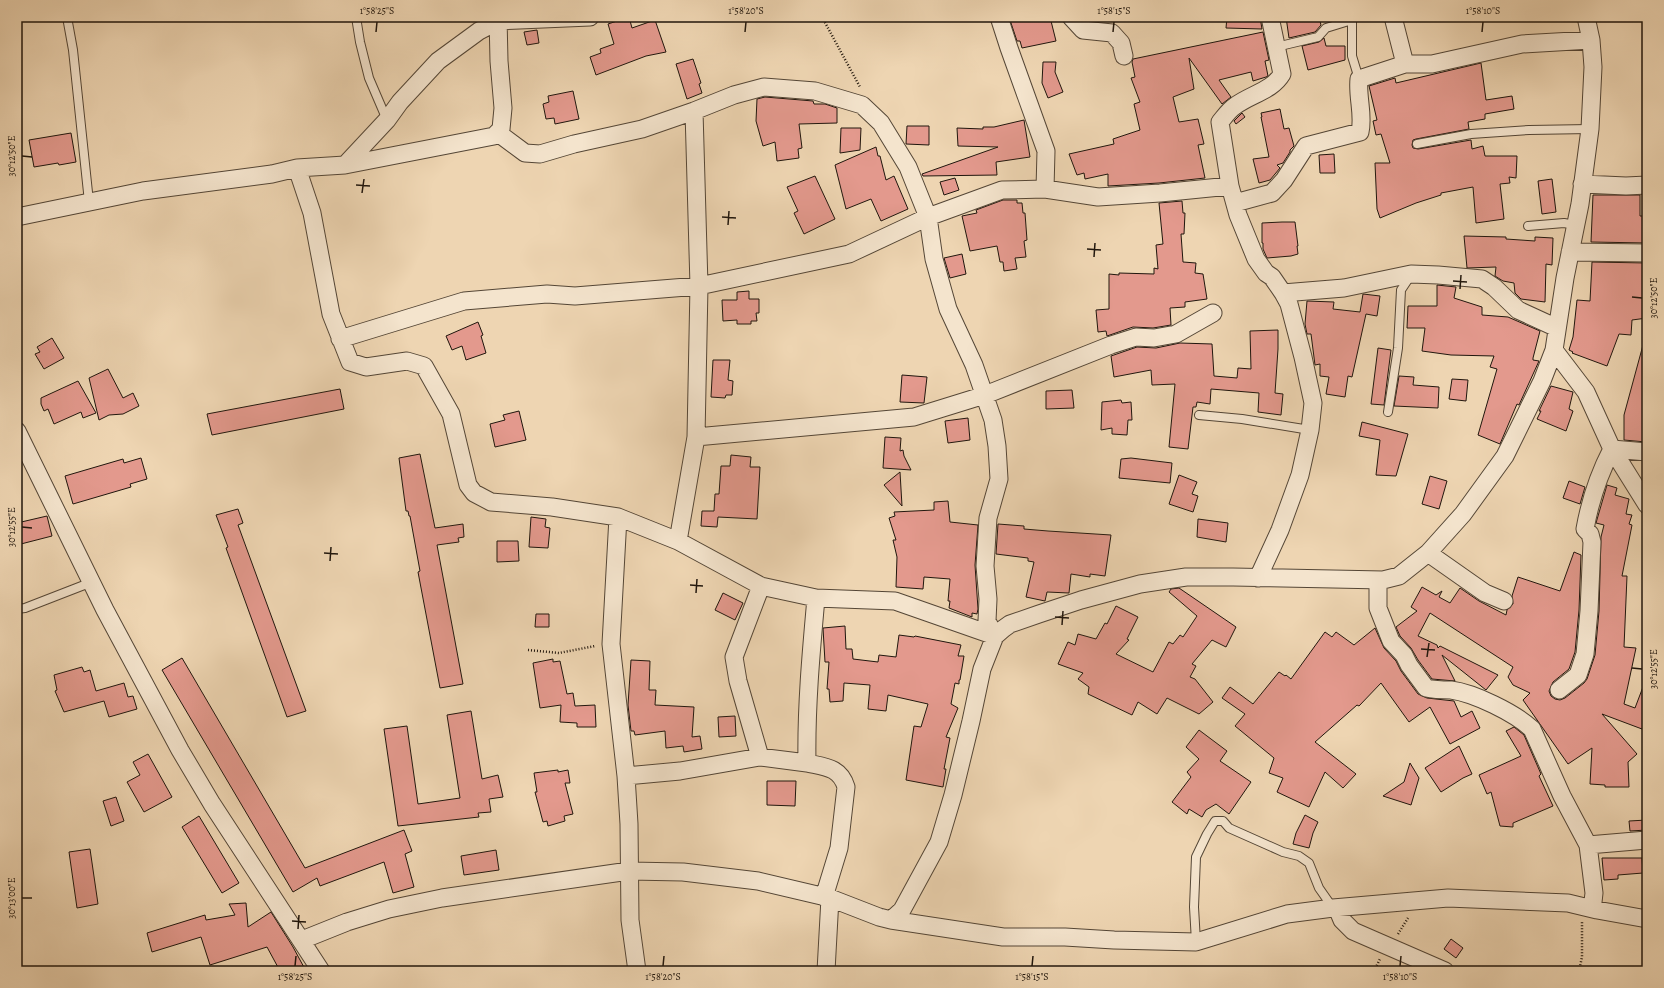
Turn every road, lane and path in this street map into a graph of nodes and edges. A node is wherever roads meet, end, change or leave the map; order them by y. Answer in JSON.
{"nodes":[{"id":1,"x":66,"y":17,"type":"edge"},
{"id":2,"x":356,"y":17,"type":"edge"},
{"id":3,"x":590,"y":17,"type":"edge"},
{"id":4,"x":822,"y":17,"type":"edge"},
{"id":5,"x":999,"y":17,"type":"edge"},
{"id":6,"x":1071,"y":17,"type":"edge"},
{"id":7,"x":1270,"y":17,"type":"edge"},
{"id":8,"x":1393,"y":17,"type":"edge"},
{"id":9,"x":1586,"y":17,"type":"edge"},
{"id":10,"x":498,"y":19,"type":"edge"},
{"id":11,"x":1591,"y":40,"type":"junction"},
{"id":12,"x":1276,"y":47,"type":"junction"},
{"id":13,"x":1124,"y":56,"type":"dead end"},
{"id":14,"x":1405,"y":64,"type":"junction"},
{"id":15,"x":1359,"y":79,"type":"junction"},
{"id":16,"x":862,"y":91,"type":"dead end"},
{"id":17,"x":694,"y":111,"type":"junction"},
{"id":18,"x":387,"y":120,"type":"junction"},
{"id":19,"x":1590,"y":129,"type":"junction"},
{"id":20,"x":498,"y":133,"type":"junction"},
{"id":21,"x":1417,"y":144,"type":"dead end"},
{"id":22,"x":346,"y":164,"type":"junction"},
{"id":23,"x":297,"y":168,"type":"junction"},
{"id":24,"x":1582,"y":184,"type":"junction"},
{"id":25,"x":1647,"y":185,"type":"edge"},
{"id":26,"x":1230,"y":186,"type":"junction"},
{"id":27,"x":1045,"y":189,"type":"junction"},
{"id":28,"x":89,"y":202,"type":"junction"},
{"id":29,"x":1235,"y":203,"type":"junction"},
{"id":30,"x":17,"y":217,"type":"edge"},
{"id":31,"x":928,"y":217,"type":"junction"},
{"id":32,"x":1575,"y":225,"type":"junction"},
{"id":33,"x":1528,"y":226,"type":"dead end"},
{"id":34,"x":1570,"y":252,"type":"junction"},
{"id":35,"x":1647,"y":253,"type":"edge"},
{"id":36,"x":1411,"y":274,"type":"junction"},
{"id":37,"x":699,"y":286,"type":"junction"},
{"id":38,"x":1283,"y":293,"type":"junction"},
{"id":39,"x":1213,"y":313,"type":"dead end"},
{"id":40,"x":1557,"y":328,"type":"junction"},
{"id":41,"x":340,"y":339,"type":"junction"},
{"id":42,"x":1554,"y":350,"type":"junction"},
{"id":43,"x":985,"y":395,"type":"junction"},
{"id":44,"x":1388,"y":412,"type":"dead end"},
{"id":45,"x":1199,"y":415,"type":"dead end"},
{"id":46,"x":1310,"y":430,"type":"junction"},
{"id":47,"x":17,"y":431,"type":"edge"},
{"id":48,"x":696,"y":437,"type":"junction"},
{"id":49,"x":1612,"y":449,"type":"junction"},
{"id":50,"x":1647,"y":452,"type":"edge"},
{"id":51,"x":1647,"y":505,"type":"edge"},
{"id":52,"x":618,"y":517,"type":"junction"},
{"id":53,"x":678,"y":541,"type":"junction"},
{"id":54,"x":1428,"y":553,"type":"junction"},
{"id":55,"x":1258,"y":578,"type":"junction"},
{"id":56,"x":1378,"y":580,"type":"junction"},
{"id":57,"x":92,"y":582,"type":"junction"},
{"id":58,"x":761,"y":586,"type":"junction"},
{"id":59,"x":816,"y":598,"type":"junction"},
{"id":60,"x":1504,"y":602,"type":"dead end"},
{"id":61,"x":17,"y":609,"type":"edge"},
{"id":62,"x":995,"y":636,"type":"junction"},
{"id":63,"x":611,"y":644,"type":"junction"},
{"id":64,"x":528,"y":650,"type":"dead end"},
{"id":65,"x":1559,"y":690,"type":"dead end"},
{"id":66,"x":760,"y":757,"type":"junction"},
{"id":67,"x":807,"y":763,"type":"junction"},
{"id":68,"x":626,"y":776,"type":"junction"},
{"id":69,"x":1647,"y":840,"type":"edge"},
{"id":70,"x":1588,"y":845,"type":"junction"},
{"id":71,"x":629,"y":871,"type":"junction"},
{"id":72,"x":827,"y":897,"type":"junction"},
{"id":73,"x":1588,"y":907,"type":"junction"},
{"id":74,"x":1335,"y":908,"type":"junction"},
{"id":75,"x":1647,"y":919,"type":"edge"},
{"id":76,"x":891,"y":920,"type":"junction"},
{"id":77,"x":302,"y":940,"type":"junction"},
{"id":78,"x":1196,"y":942,"type":"junction"},
{"id":79,"x":320,"y":971,"type":"edge"},
{"id":80,"x":637,"y":971,"type":"edge"},
{"id":81,"x":826,"y":971,"type":"edge"},
{"id":82,"x":1445,"y":971,"type":"edge"},
{"id":83,"x":1579,"y":971,"type":"edge"}],
"edges":[{"from":1,"to":28,"type":"lane"},
{"from":2,"to":18,"type":"lane"},
{"from":3,"to":10,"type":"street"},
{"from":4,"to":16,"type":"path"},
{"from":5,"to":27,"type":"street"},
{"from":6,"to":13,"type":"street"},
{"from":7,"to":12,"type":"street"},
{"from":8,"to":14,"type":"street"},
{"from":9,"to":11,"type":"street"},
{"from":10,"to":18,"type":"street"},
{"from":10,"to":20,"type":"street"},
{"from":11,"to":14,"type":"street"},
{"from":11,"to":19,"type":"street"},
{"from":12,"to":15,"type":"lane"},
{"from":12,"to":26,"type":"street"},
{"from":14,"to":15,"type":"street"},
{"from":15,"to":29,"type":"street"},
{"from":17,"to":20,"type":"street"},
{"from":17,"to":31,"type":"street"},
{"from":17,"to":37,"type":"street"},
{"from":18,"to":22,"type":"street"},
{"from":19,"to":21,"type":"lane"},
{"from":19,"to":24,"type":"street"},
{"from":20,"to":22,"type":"street"},
{"from":22,"to":23,"type":"street"},
{"from":23,"to":28,"type":"street"},
{"from":23,"to":41,"type":"street"},
{"from":24,"to":25,"type":"street"},
{"from":24,"to":32,"type":"street"},
{"from":26,"to":27,"type":"street"},
{"from":26,"to":29,"type":"street"},
{"from":27,"to":31,"type":"street"},
{"from":28,"to":30,"type":"street"},
{"from":29,"to":38,"type":"street"},
{"from":31,"to":37,"type":"street"},
{"from":31,"to":43,"type":"street"},
{"from":32,"to":33,"type":"lane"},
{"from":32,"to":34,"type":"street"},
{"from":34,"to":35,"type":"street"},
{"from":34,"to":40,"type":"street"},
{"from":36,"to":38,"type":"street"},
{"from":36,"to":40,"type":"street"},
{"from":36,"to":44,"type":"lane"},
{"from":37,"to":41,"type":"street"},
{"from":37,"to":48,"type":"street"},
{"from":38,"to":46,"type":"street"},
{"from":39,"to":43,"type":"street"},
{"from":40,"to":42,"type":"street"},
{"from":41,"to":52,"type":"street"},
{"from":42,"to":49,"type":"street"},
{"from":42,"to":54,"type":"street"},
{"from":43,"to":48,"type":"street"},
{"from":43,"to":62,"type":"street"},
{"from":45,"to":46,"type":"lane"},
{"from":46,"to":55,"type":"street"},
{"from":47,"to":57,"type":"street"},
{"from":48,"to":53,"type":"street"},
{"from":49,"to":50,"type":"street"},
{"from":49,"to":51,"type":"street"},
{"from":49,"to":65,"type":"street"},
{"from":52,"to":53,"type":"street"},
{"from":52,"to":63,"type":"street"},
{"from":53,"to":58,"type":"street"},
{"from":54,"to":56,"type":"street"},
{"from":54,"to":60,"type":"street"},
{"from":55,"to":56,"type":"street"},
{"from":55,"to":62,"type":"street"},
{"from":56,"to":70,"type":"street"},
{"from":57,"to":61,"type":"lane"},
{"from":57,"to":77,"type":"street"},
{"from":58,"to":59,"type":"street"},
{"from":58,"to":66,"type":"street"},
{"from":59,"to":62,"type":"street"},
{"from":59,"to":67,"type":"street"},
{"from":62,"to":76,"type":"street"},
{"from":63,"to":64,"type":"path"},
{"from":63,"to":68,"type":"street"},
{"from":66,"to":67,"type":"street"},
{"from":66,"to":68,"type":"street"},
{"from":67,"to":72,"type":"street"},
{"from":68,"to":71,"type":"street"},
{"from":69,"to":70,"type":"street"},
{"from":70,"to":73,"type":"street"},
{"from":71,"to":72,"type":"street"},
{"from":71,"to":77,"type":"street"},
{"from":71,"to":80,"type":"street"},
{"from":72,"to":76,"type":"street"},
{"from":72,"to":81,"type":"street"},
{"from":73,"to":74,"type":"street"},
{"from":73,"to":75,"type":"street"},
{"from":73,"to":83,"type":"path"},
{"from":74,"to":78,"type":"street"},
{"from":74,"to":78,"type":"lane"},
{"from":74,"to":82,"type":"street"},
{"from":76,"to":78,"type":"street"},
{"from":77,"to":79,"type":"street"}]}
